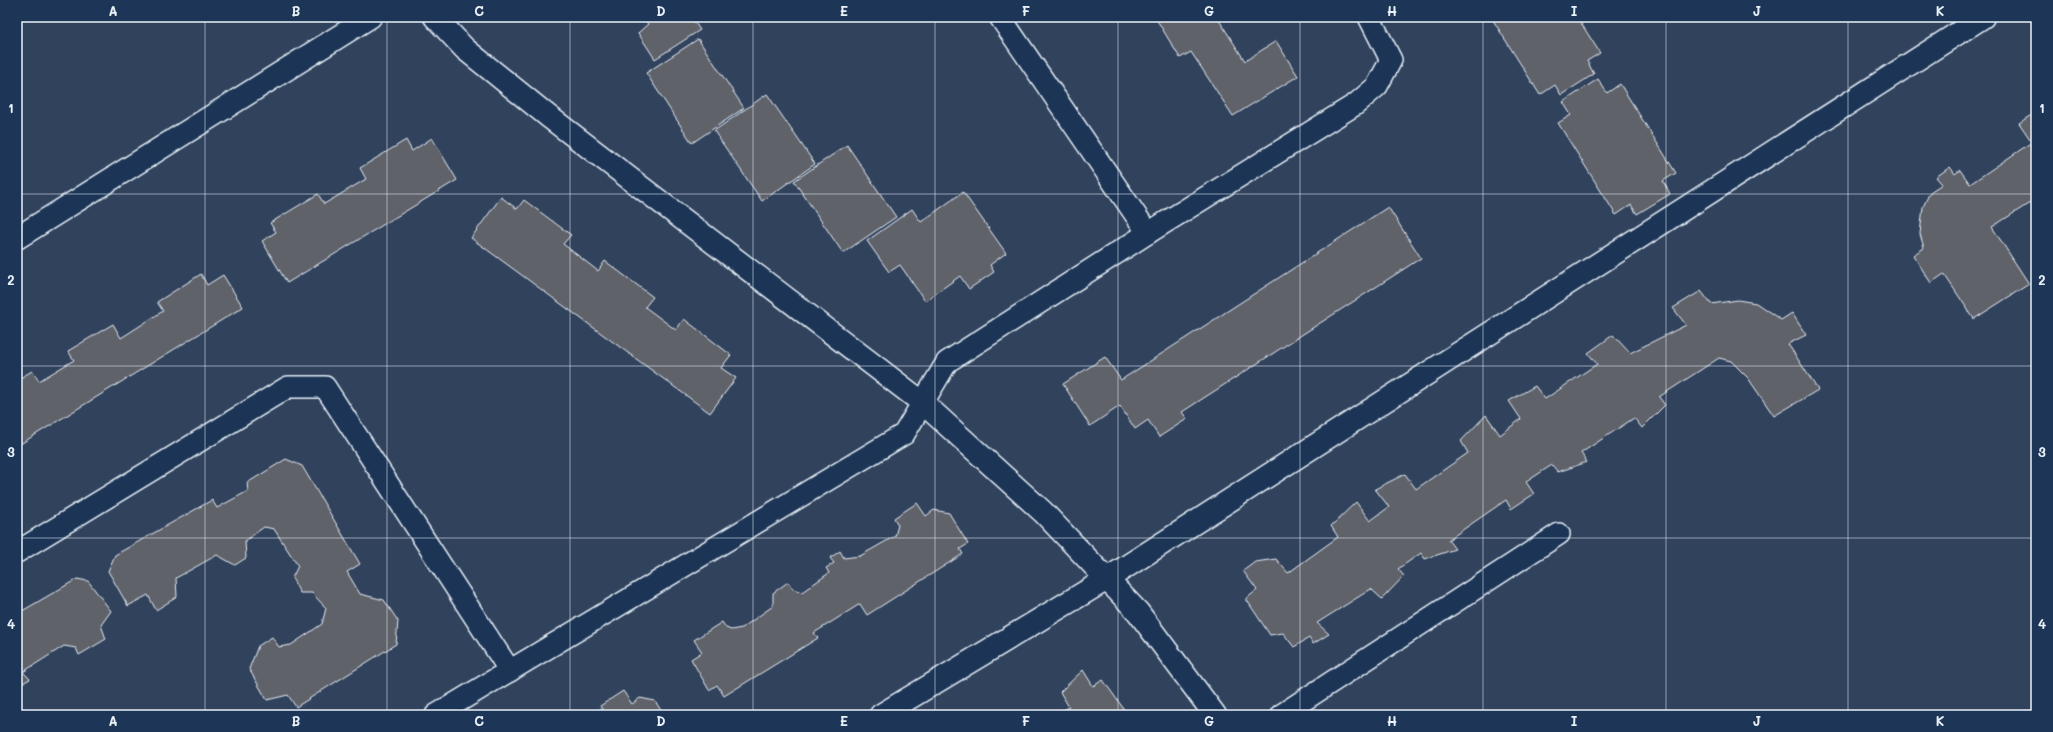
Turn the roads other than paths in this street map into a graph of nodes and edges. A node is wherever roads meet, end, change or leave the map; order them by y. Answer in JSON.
{"nodes":[{"id":1,"x":370,"y":17,"type":"edge"},
{"id":2,"x":435,"y":17,"type":"edge"},
{"id":3,"x":1000,"y":17,"type":"edge"},
{"id":4,"x":1370,"y":17,"type":"edge"},
{"id":5,"x":1983,"y":17,"type":"edge"},
{"id":6,"x":1148,"y":233,"type":"junction"},
{"id":7,"x":17,"y":238,"type":"edge"},
{"id":8,"x":923,"y":403,"type":"junction"},
{"id":9,"x":1559,"y":534,"type":"dead end"},
{"id":10,"x":17,"y":552,"type":"edge"},
{"id":11,"x":1107,"y":579,"type":"junction"},
{"id":12,"x":510,"y":671,"type":"junction"},
{"id":13,"x":436,"y":715,"type":"edge"},
{"id":14,"x":881,"y":715,"type":"edge"},
{"id":15,"x":1215,"y":715,"type":"edge"},
{"id":16,"x":1281,"y":715,"type":"edge"}],
"edges":[{"from":1,"to":7,"type":"street"},
{"from":2,"to":8,"type":"street"},
{"from":3,"to":6,"type":"lane"},
{"from":4,"to":6,"type":"lane"},
{"from":5,"to":11,"type":"street"},
{"from":6,"to":8,"type":"lane"},
{"from":8,"to":11,"type":"street"},
{"from":8,"to":12,"type":"lane"},
{"from":9,"to":16,"type":"lane"},
{"from":10,"to":12,"type":"lane"},
{"from":11,"to":14,"type":"street"},
{"from":11,"to":15,"type":"street"},
{"from":12,"to":13,"type":"lane"}]}
